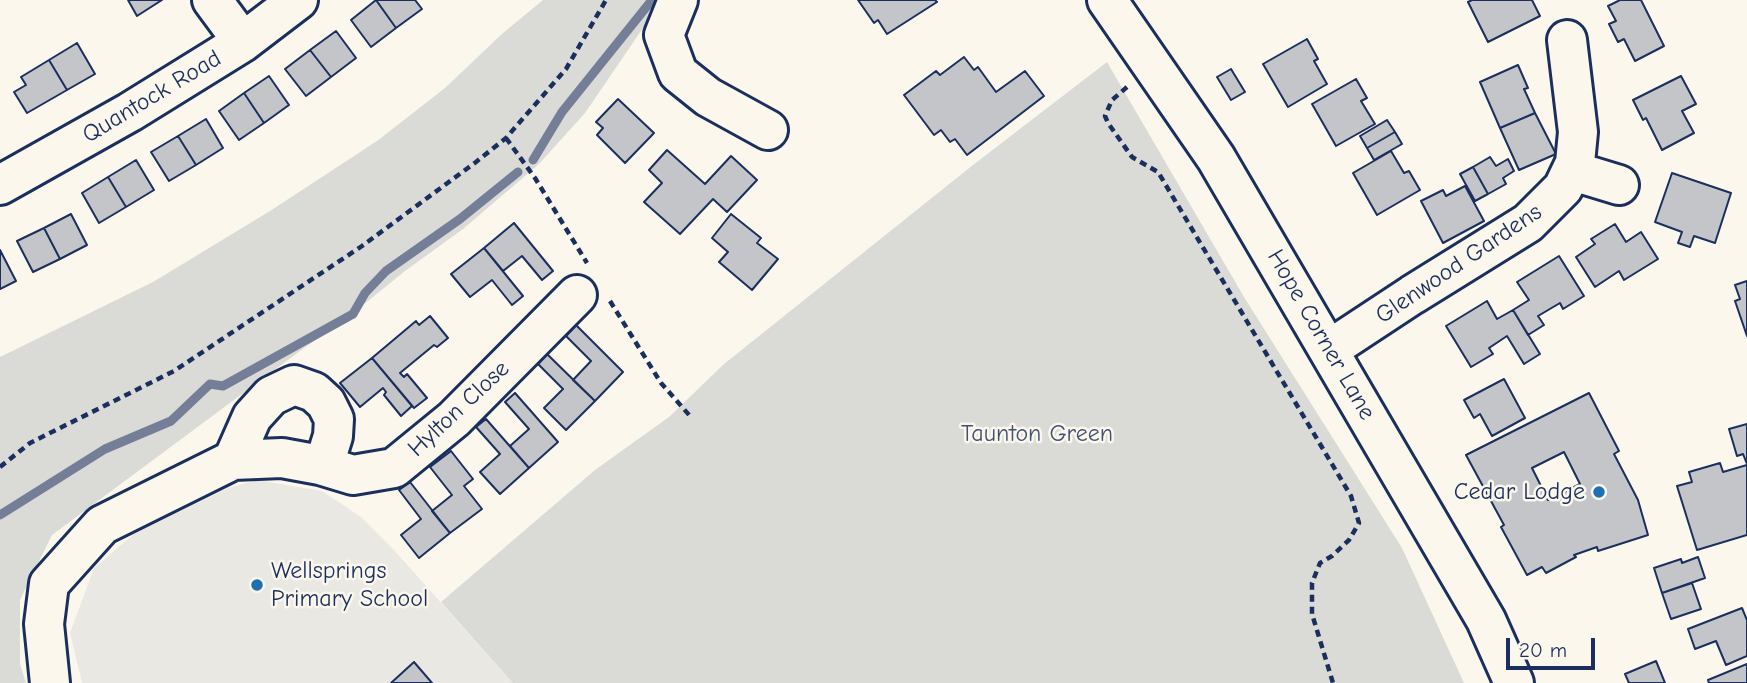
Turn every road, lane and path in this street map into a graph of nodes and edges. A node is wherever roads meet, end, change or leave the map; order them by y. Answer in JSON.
{"nodes":[{"id":1,"x":212,"y":0,"type":"edge"},
{"id":2,"x":298,"y":0,"type":"edge"},
{"id":3,"x":606,"y":0,"type":"edge"},
{"id":4,"x":678,"y":0,"type":"edge"},
{"id":5,"x":1107,"y":0,"type":"edge"},
{"id":6,"x":1565,"y":41,"type":"dead end"},
{"id":7,"x":243,"y":43,"type":"junction"},
{"id":8,"x":1154,"y":70,"type":"junction"},
{"id":9,"x":768,"y":130,"type":"dead end"},
{"id":10,"x":1573,"y":171,"type":"junction"},
{"id":11,"x":0,"y":185,"type":"edge"},
{"id":12,"x":1623,"y":186,"type":"dead end"},
{"id":13,"x":577,"y":295,"type":"dead end"},
{"id":14,"x":1330,"y":349,"type":"junction"},
{"id":15,"x":233,"y":460,"type":"junction"},
{"id":16,"x":320,"y":465,"type":"junction"},
{"id":17,"x":0,"y":467,"type":"edge"},
{"id":18,"x":50,"y":683,"type":"edge"},
{"id":19,"x":1332,"y":683,"type":"edge"},
{"id":20,"x":1514,"y":683,"type":"edge"}],
"edges":[{"from":1,"to":7,"type":"street"},
{"from":2,"to":7,"type":"street","name":"Quantock Road"},
{"from":3,"to":17,"type":"path"},
{"from":4,"to":9,"type":"street"},
{"from":5,"to":8,"type":"street","name":"Hope Corner Lane"},
{"from":6,"to":10,"type":"street","name":"Glenwood Gardens"},
{"from":7,"to":11,"type":"street","name":"Quantock Road"},
{"from":8,"to":14,"type":"street","name":"Hope Corner Lane"},
{"from":8,"to":19,"type":"path"},
{"from":10,"to":12,"type":"street"},
{"from":10,"to":14,"type":"street","name":"Glenwood Gardens"},
{"from":13,"to":16,"type":"street","name":"Hylton Close"},
{"from":14,"to":20,"type":"street","name":"Hope Corner Lane"},
{"from":15,"to":16,"type":"street","name":"Hylton Close"},
{"from":15,"to":16,"type":"street"},
{"from":15,"to":18,"type":"street","name":"Hylton Close"}]}
